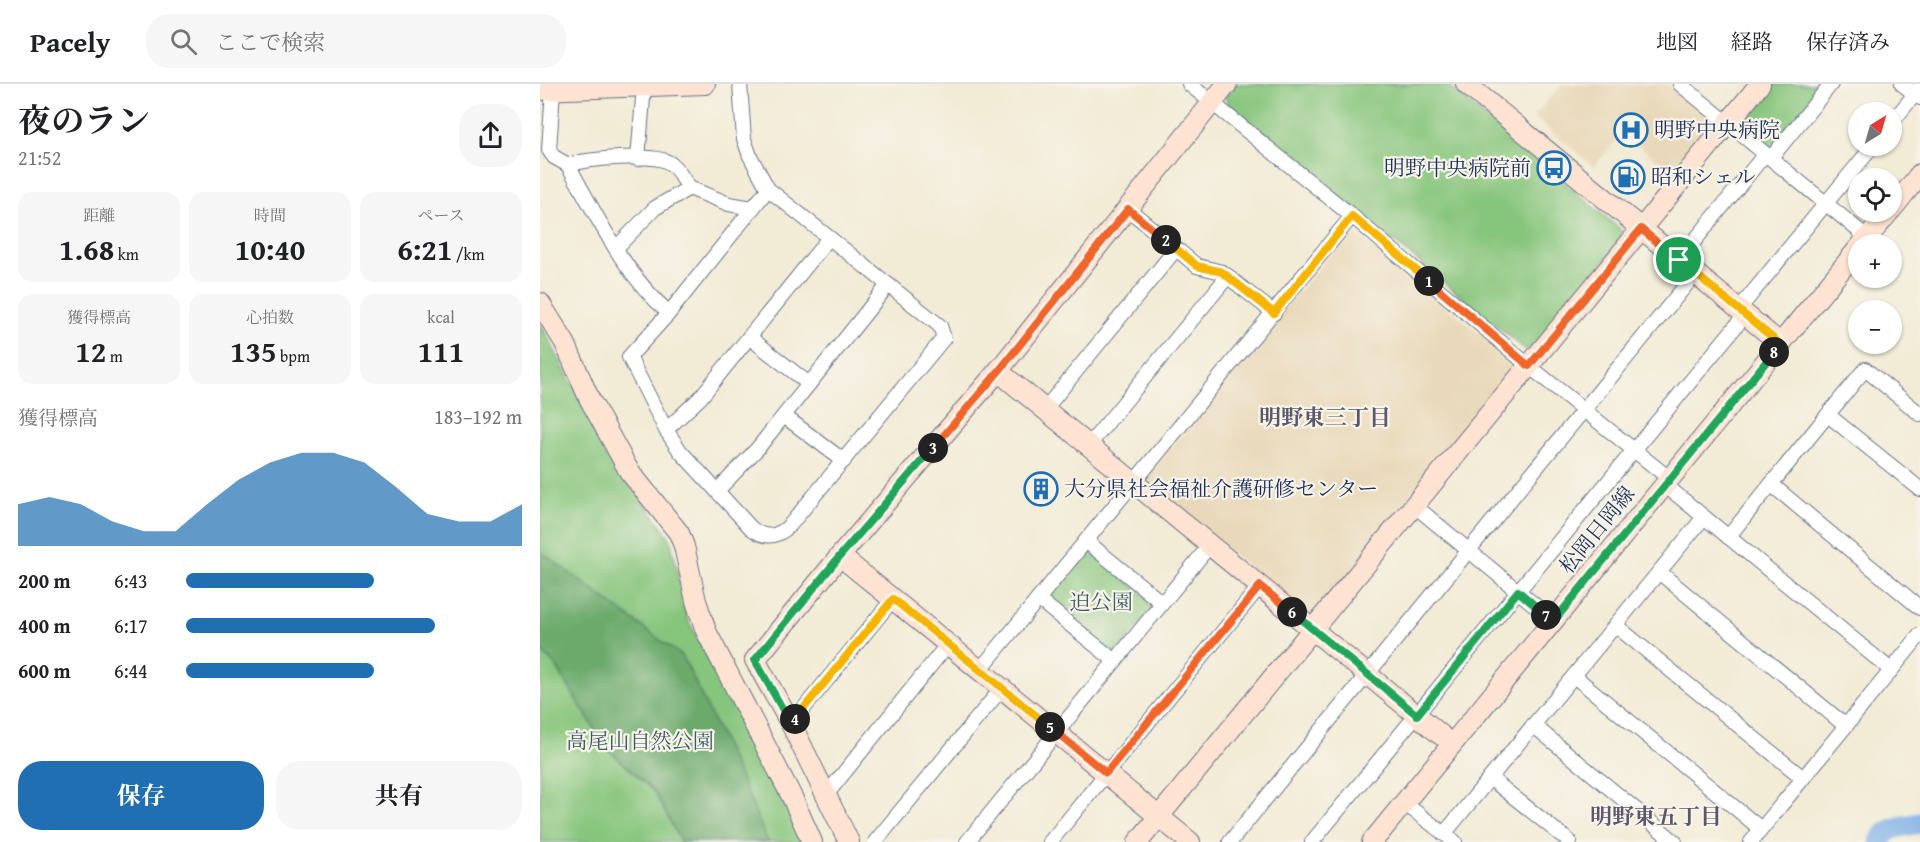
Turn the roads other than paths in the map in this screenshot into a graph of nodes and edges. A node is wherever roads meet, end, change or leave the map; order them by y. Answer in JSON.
{"nodes":[{"id":1,"x":705,"y":84,"type":"edge"},
{"id":2,"x":740,"y":84,"type":"edge"},
{"id":3,"x":1189,"y":84,"type":"edge"},
{"id":4,"x":1227,"y":84,"type":"edge"},
{"id":5,"x":1466,"y":84,"type":"edge"},
{"id":6,"x":1680,"y":84,"type":"edge"},
{"id":7,"x":1760,"y":84,"type":"edge"},
{"id":8,"x":1832,"y":84,"type":"edge"},
{"id":9,"x":1902,"y":84,"type":"edge"},
{"id":10,"x":644,"y":86,"type":"junction"},
{"id":11,"x":546,"y":89,"type":"edge"},
{"id":12,"x":1918,"y":93,"type":"edge"},
{"id":13,"x":1212,"y":102,"type":"junction"},
{"id":14,"x":1902,"y":111,"type":"edge"},
{"id":15,"x":1728,"y":123,"type":"junction"},
{"id":16,"x":1768,"y":156,"type":"junction"},
{"id":17,"x":1865,"y":156,"type":"edge"},
{"id":18,"x":638,"y":159,"type":"junction"},
{"id":19,"x":568,"y":165,"type":"junction"},
{"id":20,"x":1920,"y":174,"type":"edge"},
{"id":21,"x":689,"y":188,"type":"junction"},
{"id":22,"x":768,"y":189,"type":"junction"},
{"id":23,"x":1902,"y":196,"type":"edge"},
{"id":24,"x":1826,"y":203,"type":"junction"},
{"id":25,"x":753,"y":208,"type":"junction"},
{"id":26,"x":1128,"y":209,"type":"junction"},
{"id":27,"x":1352,"y":216,"type":"junction"},
{"id":28,"x":1880,"y":222,"type":"edge"},
{"id":29,"x":1641,"y":229,"type":"junction"},
{"id":30,"x":1854,"y":234,"type":"edge"},
{"id":31,"x":1871,"y":234,"type":"edge"},
{"id":32,"x":829,"y":238,"type":"junction"},
{"id":33,"x":616,"y":248,"type":"junction"},
{"id":34,"x":1176,"y":249,"type":"junction"},
{"id":35,"x":1679,"y":260,"type":"junction"},
{"id":36,"x":1848,"y":262,"type":"edge"},
{"id":37,"x":1695,"y":274,"type":"junction"},
{"id":38,"x":1228,"y":276,"type":"junction"},
{"id":39,"x":888,"y":285,"type":"junction"},
{"id":40,"x":540,"y":303,"type":"edge"},
{"id":41,"x":1742,"y":312,"type":"junction"},
{"id":42,"x":669,"y":313,"type":"junction"},
{"id":43,"x":1274,"y":313,"type":"junction"},
{"id":44,"x":749,"y":337,"type":"junction"},
{"id":45,"x":1780,"y":344,"type":"junction"},
{"id":46,"x":1529,"y":366,"type":"junction"},
{"id":47,"x":999,"y":371,"type":"junction"},
{"id":48,"x":809,"y":384,"type":"junction"},
{"id":49,"x":1045,"y":409,"type":"junction"},
{"id":50,"x":1584,"y":410,"type":"junction"},
{"id":51,"x":1920,"y":414,"type":"edge"},
{"id":52,"x":1828,"y":415,"type":"junction"},
{"id":53,"x":784,"y":416,"type":"junction"},
{"id":54,"x":666,"y":430,"type":"junction"},
{"id":55,"x":1089,"y":445,"type":"junction"},
{"id":56,"x":1634,"y":450,"type":"junction"},
{"id":57,"x":844,"y":461,"type":"junction"},
{"id":58,"x":1134,"y":482,"type":"junction"},
{"id":59,"x":1667,"y":482,"type":"junction"},
{"id":60,"x":1771,"y":484,"type":"junction"},
{"id":61,"x":1920,"y":489,"type":"edge"},
{"id":62,"x":717,"y":491,"type":"junction"},
{"id":63,"x":1415,"y":506,"type":"junction"},
{"id":64,"x":1704,"y":517,"type":"junction"},
{"id":65,"x":1728,"y":537,"type":"junction"},
{"id":66,"x":1086,"y":541,"type":"junction"},
{"id":67,"x":1210,"y":545,"type":"junction"},
{"id":68,"x":1469,"y":551,"type":"junction"},
{"id":69,"x":840,"y":556,"type":"junction"},
{"id":70,"x":1659,"y":572,"type":"junction"},
{"id":71,"x":1260,"y":586,"type":"junction"},
{"id":72,"x":1518,"y":591,"type":"junction"},
{"id":73,"x":893,"y":599,"type":"junction"},
{"id":74,"x":1038,"y":599,"type":"junction"},
{"id":75,"x":1162,"y":603,"type":"junction"},
{"id":76,"x":1920,"y":608,"type":"edge"},
{"id":77,"x":1554,"y":621,"type":"junction"},
{"id":78,"x":1615,"y":625,"type":"junction"},
{"id":79,"x":1313,"y":629,"type":"junction"},
{"id":80,"x":1920,"y":635,"type":"edge"},
{"id":81,"x":948,"y":644,"type":"junction"},
{"id":82,"x":1115,"y":661,"type":"junction"},
{"id":83,"x":980,"y":670,"type":"junction"},
{"id":84,"x":1892,"y":670,"type":"junction"},
{"id":85,"x":1368,"y":674,"type":"junction"},
{"id":86,"x":1574,"y":676,"type":"junction"},
{"id":87,"x":1002,"y":688,"type":"junction"},
{"id":88,"x":1417,"y":715,"type":"junction"},
{"id":89,"x":791,"y":724,"type":"junction"},
{"id":90,"x":1533,"y":725,"type":"junction"},
{"id":91,"x":1846,"y":726,"type":"junction"},
{"id":92,"x":1056,"y":733,"type":"junction"},
{"id":93,"x":1441,"y":735,"type":"dead end"},
{"id":94,"x":1106,"y":773,"type":"junction"},
{"id":95,"x":1490,"y":778,"type":"junction"},
{"id":96,"x":1803,"y":778,"type":"junction"},
{"id":97,"x":826,"y":795,"type":"junction"},
{"id":98,"x":1404,"y":803,"type":"junction"},
{"id":99,"x":1159,"y":817,"type":"junction"},
{"id":100,"x":1761,"y":829,"type":"junction"},
{"id":101,"x":1450,"y":838,"type":"edge"},
{"id":102,"x":812,"y":842,"type":"edge"},
{"id":103,"x":849,"y":842,"type":"edge"},
{"id":104,"x":875,"y":842,"type":"edge"},
{"id":105,"x":967,"y":842,"type":"edge"},
{"id":106,"x":1050,"y":842,"type":"edge"},
{"id":107,"x":1138,"y":842,"type":"edge"},
{"id":108,"x":1190,"y":842,"type":"edge"},
{"id":109,"x":1230,"y":842,"type":"edge"},
{"id":110,"x":1312,"y":842,"type":"edge"},
{"id":111,"x":1372,"y":842,"type":"edge"},
{"id":112,"x":1570,"y":842,"type":"edge"},
{"id":113,"x":1675,"y":842,"type":"edge"},
{"id":114,"x":1750,"y":842,"type":"edge"}],
"edges":[{"from":1,"to":10,"type":"street"},
{"from":2,"to":22,"type":"street"},
{"from":3,"to":13,"type":"street"},
{"from":4,"to":13,"type":"street"},
{"from":5,"to":29,"type":"street"},
{"from":6,"to":15,"type":"street"},
{"from":7,"to":15,"type":"street"},
{"from":8,"to":16,"type":"street"},
{"from":9,"to":12,"type":"street"},
{"from":10,"to":11,"type":"street"},
{"from":10,"to":18,"type":"street"},
{"from":11,"to":19,"type":"street"},
{"from":12,"to":14,"type":"street"},
{"from":13,"to":26,"type":"street"},
{"from":13,"to":27,"type":"street"},
{"from":15,"to":16,"type":"street"},
{"from":15,"to":29,"type":"street"},
{"from":16,"to":24,"type":"street"},
{"from":16,"to":35,"type":"street"},
{"from":17,"to":24,"type":"street"},
{"from":18,"to":19,"type":"street"},
{"from":18,"to":21,"type":"street"},
{"from":19,"to":33,"type":"street"},
{"from":20,"to":23,"type":"street","name":"松岡日岡線"},
{"from":21,"to":25,"type":"street"},
{"from":21,"to":33,"type":"street"},
{"from":22,"to":25,"type":"street"},
{"from":22,"to":32,"type":"street"},
{"from":24,"to":30,"type":"street"},
{"from":24,"to":41,"type":"street"},
{"from":25,"to":42,"type":"street"},
{"from":26,"to":34,"type":"street"},
{"from":26,"to":47,"type":"street"},
{"from":27,"to":43,"type":"street"},
{"from":27,"to":46,"type":"street"},
{"from":28,"to":31,"type":"street","name":"松岡日岡線"},
{"from":29,"to":35,"type":"street"},
{"from":29,"to":46,"type":"street"},
{"from":32,"to":39,"type":"street"},
{"from":32,"to":44,"type":"street"},
{"from":33,"to":42,"type":"street"},
{"from":34,"to":38,"type":"street"},
{"from":34,"to":49,"type":"street"},
{"from":35,"to":37,"type":"street"},
{"from":36,"to":45,"type":"street","name":"松岡日岡線"},
{"from":37,"to":41,"type":"street"},
{"from":37,"to":50,"type":"street"},
{"from":38,"to":43,"type":"street"},
{"from":38,"to":55,"type":"street"},
{"from":39,"to":48,"type":"street"},
{"from":39,"to":57,"type":"street"},
{"from":40,"to":102,"type":"street"},
{"from":41,"to":45,"type":"street"},
{"from":41,"to":56,"type":"street"},
{"from":42,"to":54,"type":"street"},
{"from":43,"to":58,"type":"street"},
{"from":44,"to":48,"type":"street"},
{"from":44,"to":54,"type":"street"},
{"from":45,"to":59,"type":"street","name":"松岡日岡線"},
{"from":46,"to":50,"type":"street"},
{"from":46,"to":63,"type":"street"},
{"from":47,"to":49,"type":"street"},
{"from":47,"to":69,"type":"street"},
{"from":48,"to":53,"type":"street"},
{"from":49,"to":55,"type":"street"},
{"from":50,"to":56,"type":"street"},
{"from":50,"to":68,"type":"street"},
{"from":51,"to":52,"type":"street"},
{"from":52,"to":60,"type":"street"},
{"from":52,"to":61,"type":"street"},
{"from":53,"to":57,"type":"street"},
{"from":53,"to":62,"type":"street"},
{"from":54,"to":62,"type":"street"},
{"from":55,"to":58,"type":"street"},
{"from":56,"to":59,"type":"street"},
{"from":56,"to":72,"type":"street"},
{"from":57,"to":62,"type":"street"},
{"from":58,"to":66,"type":"street"},
{"from":58,"to":67,"type":"street"},
{"from":59,"to":64,"type":"street"},
{"from":59,"to":77,"type":"street","name":"松岡日岡線"},
{"from":60,"to":65,"type":"street"},
{"from":60,"to":76,"type":"street"},
{"from":63,"to":68,"type":"street"},
{"from":63,"to":79,"type":"street"},
{"from":64,"to":65,"type":"street"},
{"from":64,"to":70,"type":"street"},
{"from":65,"to":84,"type":"street"},
{"from":66,"to":74,"type":"street"},
{"from":66,"to":75,"type":"street"},
{"from":67,"to":71,"type":"street"},
{"from":67,"to":75,"type":"street"},
{"from":68,"to":72,"type":"street"},
{"from":68,"to":85,"type":"street"},
{"from":69,"to":73,"type":"street"},
{"from":69,"to":89,"type":"street"},
{"from":70,"to":78,"type":"street"},
{"from":70,"to":91,"type":"street"},
{"from":71,"to":79,"type":"street"},
{"from":71,"to":94,"type":"street"},
{"from":72,"to":77,"type":"street"},
{"from":72,"to":88,"type":"street"},
{"from":73,"to":81,"type":"street"},
{"from":73,"to":89,"type":"street"},
{"from":74,"to":82,"type":"street"},
{"from":74,"to":83,"type":"street"},
{"from":75,"to":82,"type":"street"},
{"from":77,"to":98,"type":"street","name":"松岡日岡線"},
{"from":78,"to":86,"type":"street"},
{"from":78,"to":96,"type":"street"},
{"from":79,"to":85,"type":"street"},
{"from":79,"to":99,"type":"street"},
{"from":80,"to":84,"type":"street"},
{"from":81,"to":83,"type":"street"},
{"from":81,"to":97,"type":"street"},
{"from":82,"to":92,"type":"street"},
{"from":83,"to":87,"type":"street"},
{"from":84,"to":91,"type":"street"},
{"from":85,"to":88,"type":"street"},
{"from":85,"to":109,"type":"street"},
{"from":86,"to":90,"type":"street"},
{"from":86,"to":100,"type":"street"},
{"from":87,"to":92,"type":"street"},
{"from":87,"to":104,"type":"street"},
{"from":88,"to":93,"type":"street"},
{"from":88,"to":110,"type":"street"},
{"from":89,"to":97,"type":"street"},
{"from":90,"to":95,"type":"street"},
{"from":90,"to":113,"type":"street"},
{"from":91,"to":96,"type":"street"},
{"from":92,"to":94,"type":"street"},
{"from":92,"to":105,"type":"street"},
{"from":94,"to":99,"type":"street"},
{"from":94,"to":106,"type":"street"},
{"from":95,"to":101,"type":"street"},
{"from":95,"to":112,"type":"street"},
{"from":96,"to":100,"type":"street"},
{"from":97,"to":103,"type":"street"},
{"from":98,"to":101,"type":"street"},
{"from":98,"to":111,"type":"street","name":"松岡日岡線"},
{"from":99,"to":107,"type":"street"},
{"from":99,"to":108,"type":"street"},
{"from":100,"to":114,"type":"street"}]}
